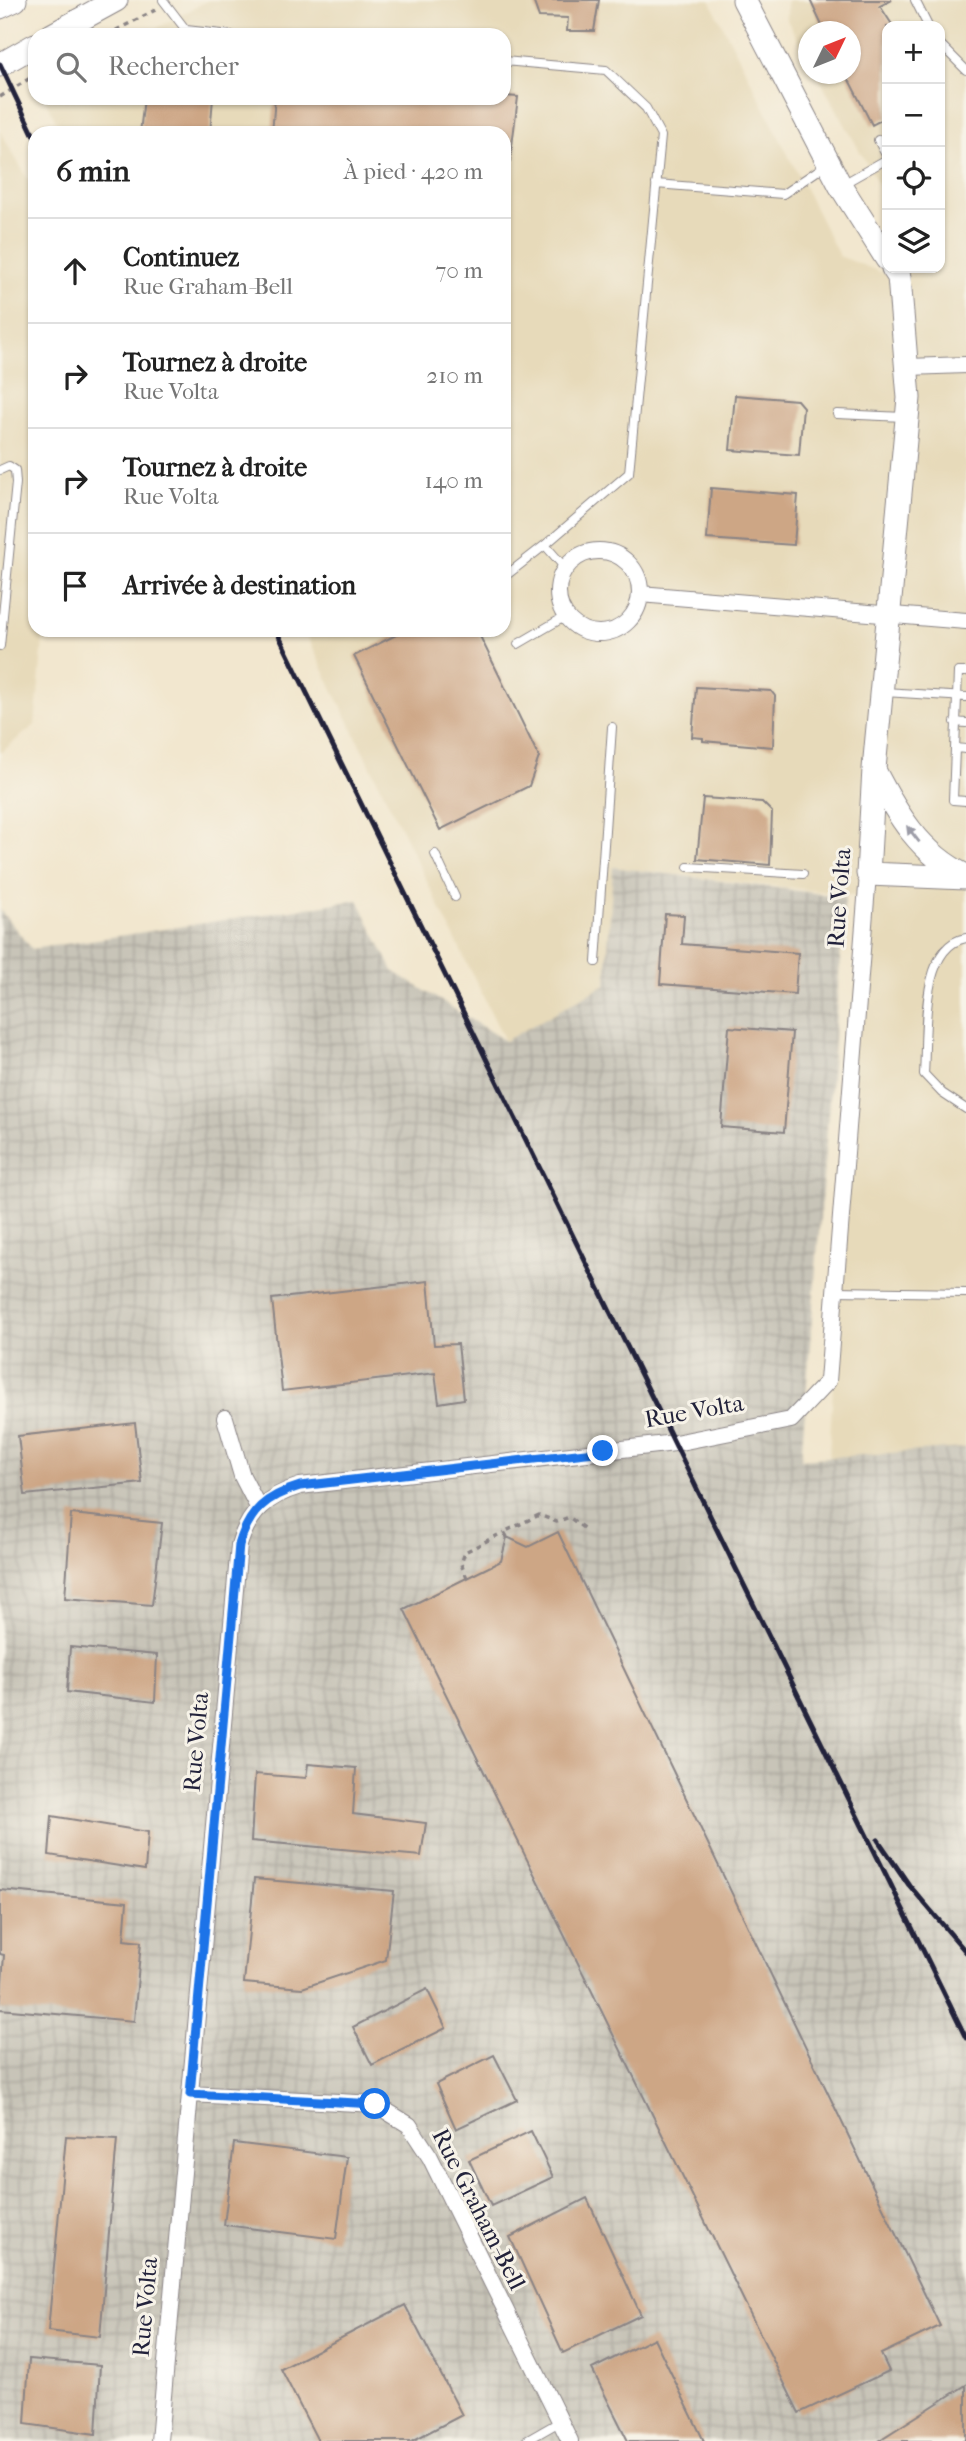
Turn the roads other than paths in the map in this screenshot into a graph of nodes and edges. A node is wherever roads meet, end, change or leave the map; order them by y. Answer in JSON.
{"nodes":[{"id":1,"x":15,"y":0,"type":"edge"},
{"id":2,"x":116,"y":0,"type":"edge"},
{"id":3,"x":163,"y":0,"type":"edge"},
{"id":4,"x":744,"y":0,"type":"edge"},
{"id":5,"x":915,"y":0,"type":"edge"},
{"id":6,"x":0,"y":7,"type":"edge"},
{"id":7,"x":926,"y":21,"type":"edge"},
{"id":8,"x":65,"y":28,"type":"edge"},
{"id":9,"x":184,"y":28,"type":"edge"},
{"id":10,"x":28,"y":49,"type":"edge"},
{"id":11,"x":945,"y":49,"type":"edge"},
{"id":12,"x":511,"y":62,"type":"edge"},
{"id":13,"x":0,"y":65,"type":"edge"},
{"id":14,"x":966,"y":71,"type":"edge"},
{"id":15,"x":878,"y":140,"type":"dead end"},
{"id":16,"x":882,"y":148,"type":"edge"},
{"id":17,"x":882,"y":161,"type":"edge"},
{"id":18,"x":828,"y":163,"type":"junction"},
{"id":19,"x":656,"y":184,"type":"junction"},
{"id":20,"x":840,"y":185,"type":"junction"},
{"id":21,"x":882,"y":251,"type":"edge"},
{"id":22,"x":896,"y":273,"type":"edge"},
{"id":23,"x":966,"y":365,"type":"edge"},
{"id":24,"x":908,"y":367,"type":"junction"},
{"id":25,"x":837,"y":414,"type":"dead end"},
{"id":26,"x":907,"y":417,"type":"junction"},
{"id":27,"x":0,"y":470,"type":"edge"},
{"id":28,"x":545,"y":545,"type":"junction"},
{"id":29,"x":566,"y":569,"type":"junction"},
{"id":30,"x":511,"y":572,"type":"edge"},
{"id":31,"x":640,"y":594,"type":"junction"},
{"id":32,"x":888,"y":613,"type":"junction"},
{"id":33,"x":566,"y":615,"type":"junction"},
{"id":34,"x":966,"y":621,"type":"edge"},
{"id":35,"x":518,"y":644,"type":"dead end"},
{"id":36,"x":0,"y":646,"type":"edge"},
{"id":37,"x":966,"y":672,"type":"edge"},
{"id":38,"x":881,"y":692,"type":"junction"},
{"id":39,"x":956,"y":697,"type":"junction"},
{"id":40,"x":966,"y":698,"type":"edge"},
{"id":41,"x":955,"y":722,"type":"junction"},
{"id":42,"x":966,"y":723,"type":"edge"},
{"id":43,"x":612,"y":727,"type":"dead end"},
{"id":44,"x":955,"y":748,"type":"junction"},
{"id":45,"x":966,"y":749,"type":"edge"},
{"id":46,"x":874,"y":769,"type":"junction"},
{"id":47,"x":966,"y":801,"type":"edge"},
{"id":48,"x":435,"y":854,"type":"dead end"},
{"id":49,"x":688,"y":867,"type":"dead end"},
{"id":50,"x":803,"y":874,"type":"dead end"},
{"id":51,"x":868,"y":874,"type":"junction"},
{"id":52,"x":966,"y":877,"type":"edge"},
{"id":53,"x":455,"y":897,"type":"dead end"},
{"id":54,"x":966,"y":938,"type":"edge"},
{"id":55,"x":596,"y":961,"type":"dead end"},
{"id":56,"x":966,"y":1109,"type":"edge"},
{"id":57,"x":835,"y":1291,"type":"junction"},
{"id":58,"x":966,"y":1293,"type":"edge"},
{"id":59,"x":225,"y":1418,"type":"dead end"},
{"id":60,"x":258,"y":1507,"type":"junction"},
{"id":61,"x":190,"y":2094,"type":"junction"},
{"id":62,"x":561,"y":2421,"type":"junction"},
{"id":63,"x":159,"y":2441,"type":"edge"},
{"id":64,"x":526,"y":2441,"type":"edge"},
{"id":65,"x":570,"y":2441,"type":"edge"}],
"edges":[{"from":1,"to":6,"type":"street"},
{"from":2,"to":8,"type":"street"},
{"from":3,"to":9,"type":"lane"},
{"from":4,"to":18,"type":"street"},
{"from":5,"to":7,"type":"lane"},
{"from":10,"to":13,"type":"street"},
{"from":11,"to":14,"type":"lane"},
{"from":12,"to":19,"type":"lane"},
{"from":15,"to":16,"type":"lane"},
{"from":17,"to":20,"type":"lane"},
{"from":18,"to":19,"type":"lane"},
{"from":18,"to":20,"type":"street"},
{"from":19,"to":28,"type":"lane"},
{"from":20,"to":21,"type":"street"},
{"from":22,"to":24,"type":"street","name":"Rue Volta"},
{"from":23,"to":24,"type":"street"},
{"from":24,"to":26,"type":"street","name":"Rue Volta"},
{"from":25,"to":26,"type":"lane"},
{"from":26,"to":32,"type":"street","name":"Rue Volta"},
{"from":27,"to":36,"type":"lane"},
{"from":28,"to":29,"type":"lane"},
{"from":28,"to":30,"type":"lane"},
{"from":29,"to":31,"type":"street"},
{"from":29,"to":33,"type":"street"},
{"from":31,"to":32,"type":"street"},
{"from":31,"to":33,"type":"street"},
{"from":32,"to":34,"type":"street"},
{"from":32,"to":38,"type":"street","name":"Rue Volta"},
{"from":33,"to":35,"type":"lane"},
{"from":37,"to":39,"type":"lane"},
{"from":38,"to":39,"type":"lane"},
{"from":38,"to":46,"type":"street","name":"Rue Volta"},
{"from":39,"to":40,"type":"lane"},
{"from":39,"to":41,"type":"lane"},
{"from":41,"to":42,"type":"lane"},
{"from":41,"to":44,"type":"lane"},
{"from":43,"to":55,"type":"lane"},
{"from":44,"to":45,"type":"lane"},
{"from":44,"to":47,"type":"lane"},
{"from":46,"to":51,"type":"street","name":"Rue Volta"},
{"from":52,"to":46,"type":"street","one_way":true},
{"from":48,"to":53,"type":"lane"},
{"from":49,"to":50,"type":"lane"},
{"from":51,"to":52,"type":"street"},
{"from":51,"to":57,"type":"street","name":"Rue Volta"},
{"from":54,"to":56,"type":"lane"},
{"from":57,"to":58,"type":"lane"},
{"from":57,"to":60,"type":"street","name":"Rue Volta"},
{"from":59,"to":60,"type":"street"},
{"from":60,"to":61,"type":"street","name":"Rue Volta"},
{"from":61,"to":62,"type":"street","name":"Rue Graham-Bell"},
{"from":61,"to":63,"type":"street","name":"Rue Volta"},
{"from":62,"to":64,"type":"lane"},
{"from":62,"to":65,"type":"street","name":"Rue Graham-Bell"}]}
